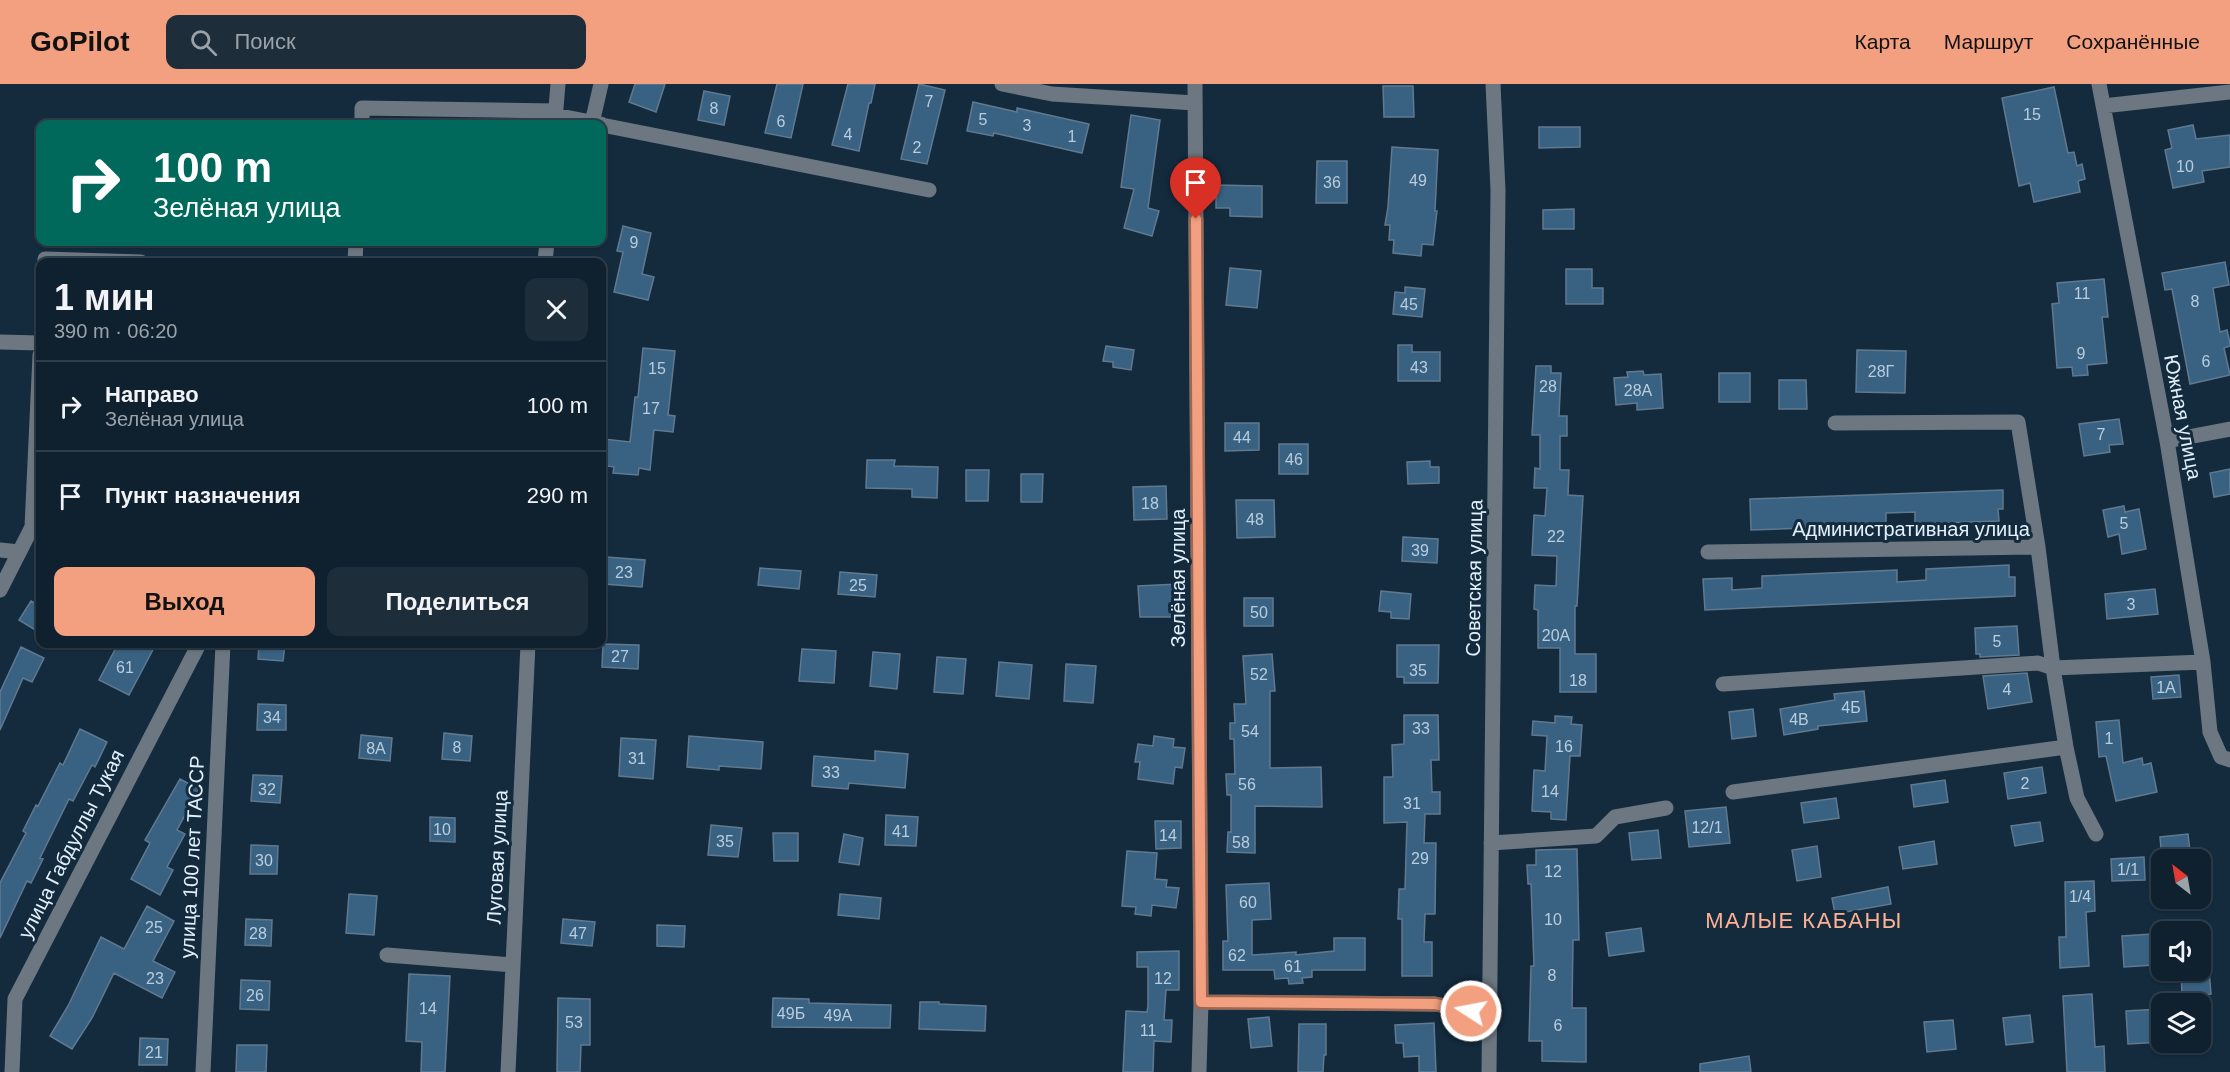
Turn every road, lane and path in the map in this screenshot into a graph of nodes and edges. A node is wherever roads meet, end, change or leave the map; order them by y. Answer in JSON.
{"nodes":[{"id":1,"x":558,"y":84,"type":"edge"},
{"id":2,"x":601,"y":84,"type":"edge"},
{"id":3,"x":1002,"y":84,"type":"edge"},
{"id":4,"x":1195,"y":84,"type":"edge"},
{"id":5,"x":1493,"y":84,"type":"edge"},
{"id":6,"x":2099,"y":84,"type":"edge"},
{"id":7,"x":2230,"y":92,"type":"edge"},
{"id":8,"x":1195,"y":103,"type":"junction"},
{"id":9,"x":2103,"y":106,"type":"junction"},
{"id":10,"x":555,"y":117,"type":"edge"},
{"id":11,"x":362,"y":120,"type":"edge"},
{"id":12,"x":573,"y":120,"type":"edge"},
{"id":13,"x":598,"y":120,"type":"edge"},
{"id":14,"x":606,"y":126,"type":"edge"},
{"id":15,"x":929,"y":190,"type":"dead end"},
{"id":16,"x":0,"y":342,"type":"edge"},
{"id":17,"x":36,"y":343,"type":"edge"},
{"id":18,"x":1835,"y":423,"type":"dead end"},
{"id":19,"x":2230,"y":429,"type":"edge"},
{"id":20,"x":36,"y":441,"type":"edge"},
{"id":21,"x":2167,"y":441,"type":"junction"},
{"id":22,"x":2038,"y":547,"type":"junction"},
{"id":23,"x":0,"y":550,"type":"edge"},
{"id":24,"x":19,"y":552,"type":"junction"},
{"id":25,"x":1708,"y":552,"type":"dead end"},
{"id":26,"x":0,"y":590,"type":"edge"},
{"id":27,"x":197,"y":648,"type":"edge"},
{"id":28,"x":223,"y":648,"type":"edge"},
{"id":29,"x":528,"y":648,"type":"edge"},
{"id":30,"x":2204,"y":662,"type":"junction"},
{"id":31,"x":2053,"y":668,"type":"junction"},
{"id":32,"x":1723,"y":684,"type":"dead end"},
{"id":33,"x":2066,"y":747,"type":"junction"},
{"id":34,"x":2225,"y":759,"type":"edge"},
{"id":35,"x":1733,"y":792,"type":"dead end"},
{"id":36,"x":1666,"y":808,"type":"dead end"},
{"id":37,"x":2096,"y":834,"type":"dead end"},
{"id":38,"x":1491,"y":843,"type":"junction"},
{"id":39,"x":387,"y":955,"type":"dead end"},
{"id":40,"x":513,"y":965,"type":"junction"},
{"id":41,"x":1201,"y":1002,"type":"junction"},
{"id":42,"x":1489,"y":1014,"type":"junction"},
{"id":43,"x":13,"y":1054,"type":"junction"},
{"id":44,"x":3,"y":1072,"type":"edge"},
{"id":45,"x":12,"y":1072,"type":"edge"},
{"id":46,"x":203,"y":1072,"type":"edge"},
{"id":47,"x":508,"y":1072,"type":"edge"},
{"id":48,"x":1198,"y":1072,"type":"edge"},
{"id":49,"x":1488,"y":1072,"type":"edge"}],
"edges":[{"from":1,"to":10,"type":"street"},
{"from":2,"to":13,"type":"street"},
{"from":3,"to":8,"type":"street"},
{"from":4,"to":8,"type":"street","name":"Зелёная улица"},
{"from":5,"to":38,"type":"street","name":"Советская улица"},
{"from":6,"to":9,"type":"street","name":"Южная улица"},
{"from":7,"to":9,"type":"street"},
{"from":8,"to":41,"type":"street","name":"Зелёная улица"},
{"from":9,"to":21,"type":"street","name":"Южная улица"},
{"from":10,"to":11,"type":"street"},
{"from":10,"to":12,"type":"street"},
{"from":14,"to":15,"type":"street"},
{"from":16,"to":17,"type":"street"},
{"from":18,"to":22,"type":"street"},
{"from":19,"to":21,"type":"street"},
{"from":20,"to":24,"type":"street"},
{"from":21,"to":30,"type":"street","name":"Южная улица"},
{"from":22,"to":25,"type":"street","name":"Административная улица"},
{"from":22,"to":31,"type":"street","name":"Административная улица"},
{"from":23,"to":24,"type":"street"},
{"from":24,"to":26,"type":"street"},
{"from":27,"to":43,"type":"street","name":"улица Габдуллы Тукая"},
{"from":28,"to":46,"type":"street","name":"улица 100 лет ТАССР"},
{"from":29,"to":40,"type":"street","name":"Луговая улица"},
{"from":30,"to":31,"type":"street"},
{"from":30,"to":34,"type":"street","name":"Южная улица"},
{"from":31,"to":32,"type":"street"},
{"from":31,"to":33,"type":"street","name":"Административная улица"},
{"from":33,"to":35,"type":"street"},
{"from":33,"to":37,"type":"street","name":"Административная улица"},
{"from":36,"to":38,"type":"street"},
{"from":38,"to":42,"type":"street","name":"Советская улица"},
{"from":39,"to":40,"type":"street"},
{"from":40,"to":47,"type":"street","name":"Луговая улица"},
{"from":41,"to":42,"type":"street"},
{"from":41,"to":48,"type":"street","name":"Зелёная улица"},
{"from":42,"to":49,"type":"street","name":"Советская улица"},
{"from":43,"to":44,"type":"street"},
{"from":43,"to":45,"type":"street","name":"улица Габдуллы Тукая"}]}
